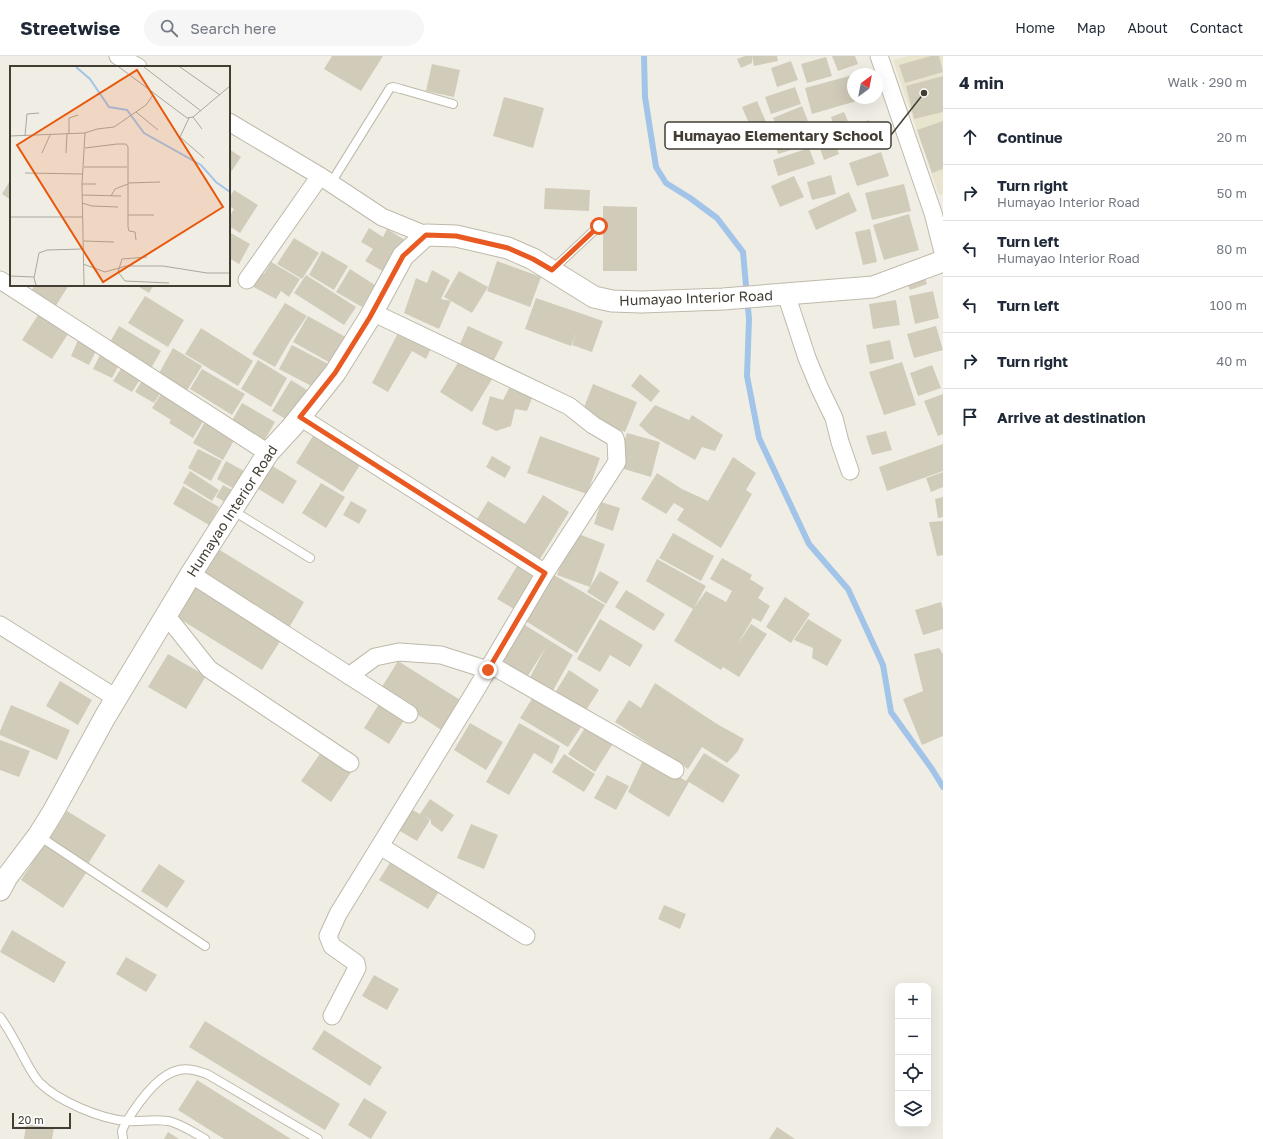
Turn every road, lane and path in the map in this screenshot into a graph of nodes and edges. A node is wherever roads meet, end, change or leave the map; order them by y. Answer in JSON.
{"nodes":[{"id":1,"x":118,"y":56,"type":"edge"},
{"id":2,"x":879,"y":56,"type":"edge"},
{"id":3,"x":136,"y":66,"type":"edge"},
{"id":4,"x":454,"y":104,"type":"dead end"},
{"id":5,"x":230,"y":123,"type":"edge"},
{"id":6,"x":325,"y":180,"type":"junction"},
{"id":7,"x":599,"y":226,"type":"dead end"},
{"id":8,"x":426,"y":235,"type":"junction"},
{"id":9,"x":943,"y":252,"type":"edge"},
{"id":10,"x":943,"y":261,"type":"edge"},
{"id":11,"x":552,"y":270,"type":"junction"},
{"id":12,"x":0,"y":280,"type":"edge"},
{"id":13,"x":246,"y":280,"type":"dead end"},
{"id":14,"x":777,"y":295,"type":"junction"},
{"id":15,"x":372,"y":312,"type":"junction"},
{"id":16,"x":300,"y":417,"type":"junction"},
{"id":17,"x":268,"y":453,"type":"junction"},
{"id":18,"x":850,"y":471,"type":"dead end"},
{"id":19,"x":231,"y":510,"type":"junction"},
{"id":20,"x":310,"y":558,"type":"dead end"},
{"id":21,"x":545,"y":573,"type":"junction"},
{"id":22,"x":191,"y":574,"type":"junction"},
{"id":23,"x":166,"y":615,"type":"junction"},
{"id":24,"x":0,"y":625,"type":"edge"},
{"id":25,"x":489,"y":668,"type":"junction"},
{"id":26,"x":349,"y":676,"type":"junction"},
{"id":27,"x":116,"y":698,"type":"junction"},
{"id":28,"x":409,"y":714,"type":"dead end"},
{"id":29,"x":350,"y":763,"type":"dead end"},
{"id":30,"x":675,"y":770,"type":"dead end"},
{"id":31,"x":38,"y":836,"type":"junction"},
{"id":32,"x":380,"y":846,"type":"junction"},
{"id":33,"x":2,"y":880,"type":"edge"},
{"id":34,"x":526,"y":936,"type":"dead end"},
{"id":35,"x":205,"y":946,"type":"dead end"},
{"id":36,"x":332,"y":1016,"type":"dead end"},
{"id":37,"x":0,"y":1017,"type":"edge"},
{"id":38,"x":127,"y":1121,"type":"junction"},
{"id":39,"x":122,"y":1139,"type":"edge"},
{"id":40,"x":205,"y":1139,"type":"edge"},
{"id":41,"x":318,"y":1139,"type":"edge"}],
"edges":[{"from":1,"to":3,"type":"street"},
{"from":2,"to":9,"type":"street"},
{"from":4,"to":6,"type":"lane"},
{"from":5,"to":6,"type":"street"},
{"from":6,"to":8,"type":"street"},
{"from":6,"to":13,"type":"street"},
{"from":7,"to":11,"type":"lane"},
{"from":8,"to":11,"type":"street","name":"Humayao Interior Road"},
{"from":8,"to":15,"type":"street","name":"Humayao Interior Road"},
{"from":10,"to":14,"type":"street","name":"Humayao Interior Road"},
{"from":11,"to":14,"type":"street","name":"Humayao Interior Road"},
{"from":12,"to":17,"type":"street"},
{"from":14,"to":18,"type":"street"},
{"from":15,"to":16,"type":"street","name":"Humayao Interior Road"},
{"from":15,"to":21,"type":"street"},
{"from":16,"to":17,"type":"street","name":"Humayao Interior Road"},
{"from":16,"to":21,"type":"street"},
{"from":17,"to":19,"type":"street","name":"Humayao Interior Road"},
{"from":19,"to":20,"type":"lane"},
{"from":19,"to":22,"type":"street","name":"Humayao Interior Road"},
{"from":21,"to":25,"type":"street"},
{"from":22,"to":23,"type":"street","name":"Humayao Interior Road"},
{"from":22,"to":26,"type":"street"},
{"from":23,"to":27,"type":"street","name":"Humayao Interior Road"},
{"from":23,"to":29,"type":"street"},
{"from":24,"to":27,"type":"street"},
{"from":25,"to":26,"type":"street"},
{"from":25,"to":30,"type":"street"},
{"from":25,"to":32,"type":"street"},
{"from":26,"to":28,"type":"street"},
{"from":27,"to":31,"type":"street","name":"Humayao Interior Road"},
{"from":31,"to":33,"type":"street","name":"Humayao Interior Road"},
{"from":31,"to":35,"type":"lane"},
{"from":32,"to":34,"type":"street"},
{"from":32,"to":36,"type":"street"},
{"from":37,"to":38,"type":"lane"},
{"from":38,"to":39,"type":"lane"},
{"from":38,"to":40,"type":"lane"},
{"from":38,"to":41,"type":"lane"}]}
